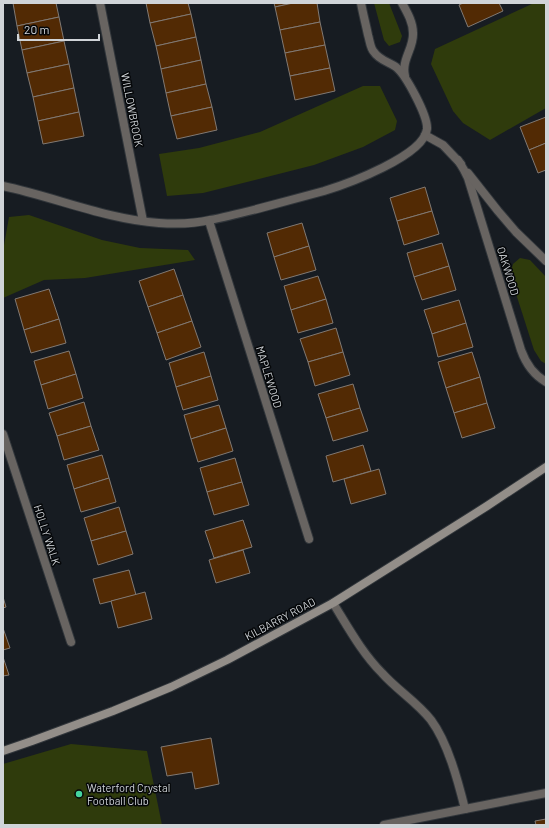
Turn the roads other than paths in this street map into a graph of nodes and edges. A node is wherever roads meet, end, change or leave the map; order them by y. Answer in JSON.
{"nodes":[{"id":1,"x":100,"y":3,"type":"edge"},
{"id":2,"x":361,"y":3,"type":"edge"},
{"id":3,"x":402,"y":3,"type":"edge"},
{"id":4,"x":407,"y":82,"type":"junction"},
{"id":5,"x":425,"y":135,"type":"junction"},
{"id":6,"x":458,"y":160,"type":"junction"},
{"id":7,"x":3,"y":186,"type":"edge"},
{"id":8,"x":143,"y":221,"type":"junction"},
{"id":9,"x":209,"y":221,"type":"junction"},
{"id":10,"x":546,"y":261,"type":"edge"},
{"id":11,"x":546,"y":382,"type":"edge"},
{"id":12,"x":3,"y":434,"type":"edge"},
{"id":13,"x":546,"y":467,"type":"edge"},
{"id":14,"x":309,"y":539,"type":"dead end"},
{"id":15,"x":334,"y":603,"type":"junction"},
{"id":16,"x":71,"y":642,"type":"dead end"},
{"id":17,"x":3,"y":751,"type":"edge"},
{"id":18,"x":546,"y":793,"type":"edge"},
{"id":19,"x":465,"y":809,"type":"junction"},
{"id":20,"x":384,"y":825,"type":"edge"}],
"edges":[{"from":1,"to":8,"type":"street","name":"WILLOWBROOK"},
{"from":2,"to":4,"type":"street"},
{"from":3,"to":4,"type":"street"},
{"from":4,"to":5,"type":"street"},
{"from":5,"to":6,"type":"street","name":"OAKWOOD"},
{"from":5,"to":9,"type":"street"},
{"from":6,"to":10,"type":"street","name":"OAKWOOD"},
{"from":6,"to":11,"type":"street","name":"OAKWOOD"},
{"from":7,"to":8,"type":"street"},
{"from":8,"to":9,"type":"street"},
{"from":9,"to":14,"type":"street","name":"MAPLEWOOD"},
{"from":12,"to":16,"type":"street","name":"HOLLY WALK"},
{"from":13,"to":15,"type":"street","name":"KILBARRY ROAD"},
{"from":15,"to":17,"type":"street","name":"KILBARRY ROAD"},
{"from":15,"to":19,"type":"street"},
{"from":18,"to":19,"type":"street"},
{"from":19,"to":20,"type":"street"}]}
